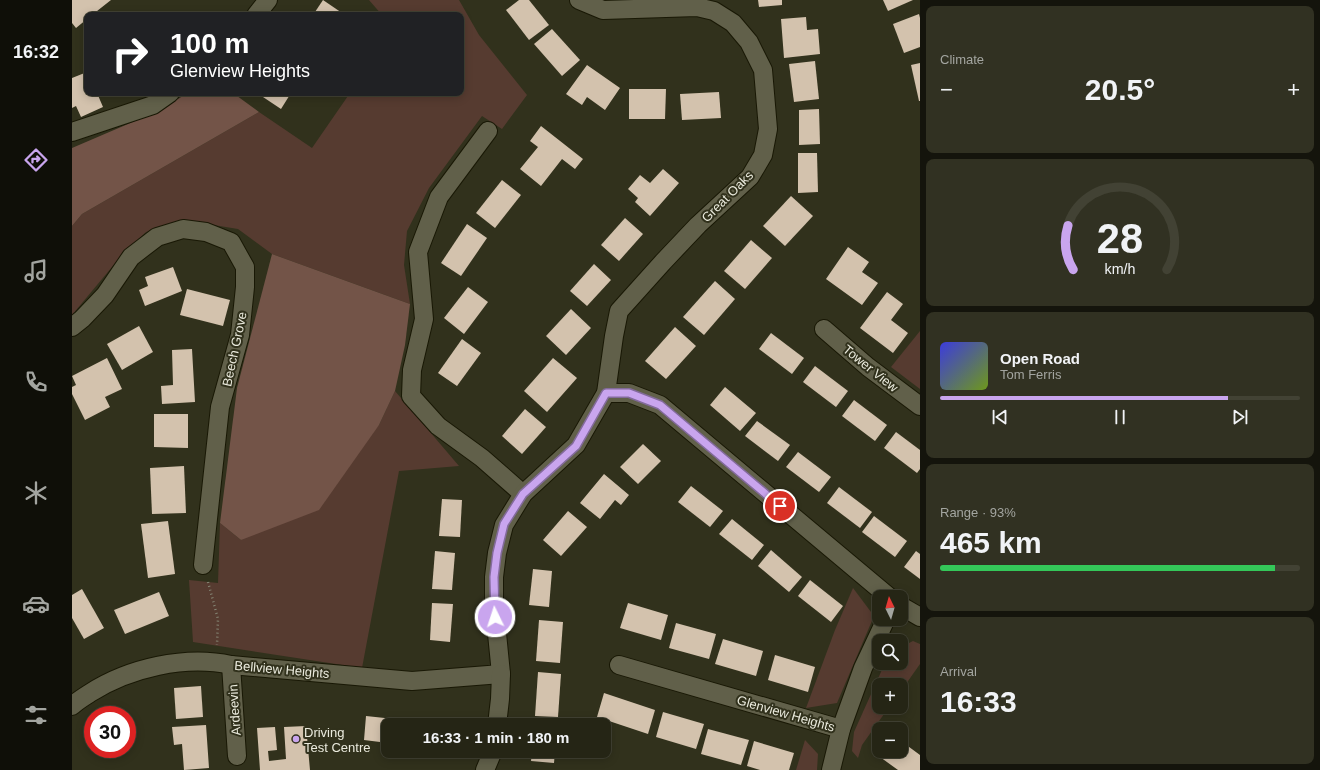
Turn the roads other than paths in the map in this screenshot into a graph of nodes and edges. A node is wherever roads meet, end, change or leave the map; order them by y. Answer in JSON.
{"nodes":[{"id":1,"x":268,"y":0,"type":"edge"},
{"id":2,"x":579,"y":0,"type":"edge"},
{"id":3,"x":258,"y":12,"type":"edge"},
{"id":4,"x":166,"y":96,"type":"edge"},
{"id":5,"x":488,"y":131,"type":"dead end"},
{"id":6,"x":72,"y":132,"type":"edge"},
{"id":7,"x":72,"y":327,"type":"edge"},
{"id":8,"x":824,"y":328,"type":"dead end"},
{"id":9,"x":606,"y":393,"type":"junction"},
{"id":10,"x":920,"y":406,"type":"edge"},
{"id":11,"x":523,"y":494,"type":"junction"},
{"id":12,"x":204,"y":565,"type":"road end"},
{"id":13,"x":881,"y":590,"type":"edge"},
{"id":14,"x":908,"y":610,"type":"edge"},
{"id":15,"x":920,"y":617,"type":"edge"},
{"id":16,"x":883,"y":626,"type":"edge"},
{"id":17,"x":224,"y":664,"type":"junction"},
{"id":18,"x":619,"y":665,"type":"dead end"},
{"id":19,"x":501,"y":674,"type":"junction"},
{"id":20,"x":72,"y":706,"type":"edge"},
{"id":21,"x":498,"y":718,"type":"edge"},
{"id":22,"x":841,"y":729,"type":"junction"},
{"id":23,"x":237,"y":756,"type":"dead end"},
{"id":24,"x":490,"y":758,"type":"edge"},
{"id":25,"x":485,"y":770,"type":"edge"},
{"id":26,"x":830,"y":770,"type":"edge"}],
"edges":[{"from":1,"to":3,"type":"street"},
{"from":2,"to":9,"type":"street","name":"Great Oaks"},
{"from":4,"to":6,"type":"street"},
{"from":5,"to":11,"type":"street"},
{"from":7,"to":12,"type":"street","name":"Beech Grove"},
{"from":8,"to":10,"type":"street","name":"Tower View"},
{"from":9,"to":11,"type":"street"},
{"from":9,"to":13,"type":"street"},
{"from":11,"to":19,"type":"street"},
{"from":14,"to":15,"type":"street"},
{"from":16,"to":22,"type":"street","name":"Glenview Heights"},
{"from":17,"to":19,"type":"street","name":"Bellview Heights"},
{"from":17,"to":20,"type":"street","name":"Bellview Heights"},
{"from":17,"to":23,"type":"street","name":"Ardeevin"},
{"from":18,"to":22,"type":"street","name":"Glenview Heights"},
{"from":19,"to":21,"type":"street"},
{"from":22,"to":26,"type":"street"},
{"from":24,"to":25,"type":"street"}]}
